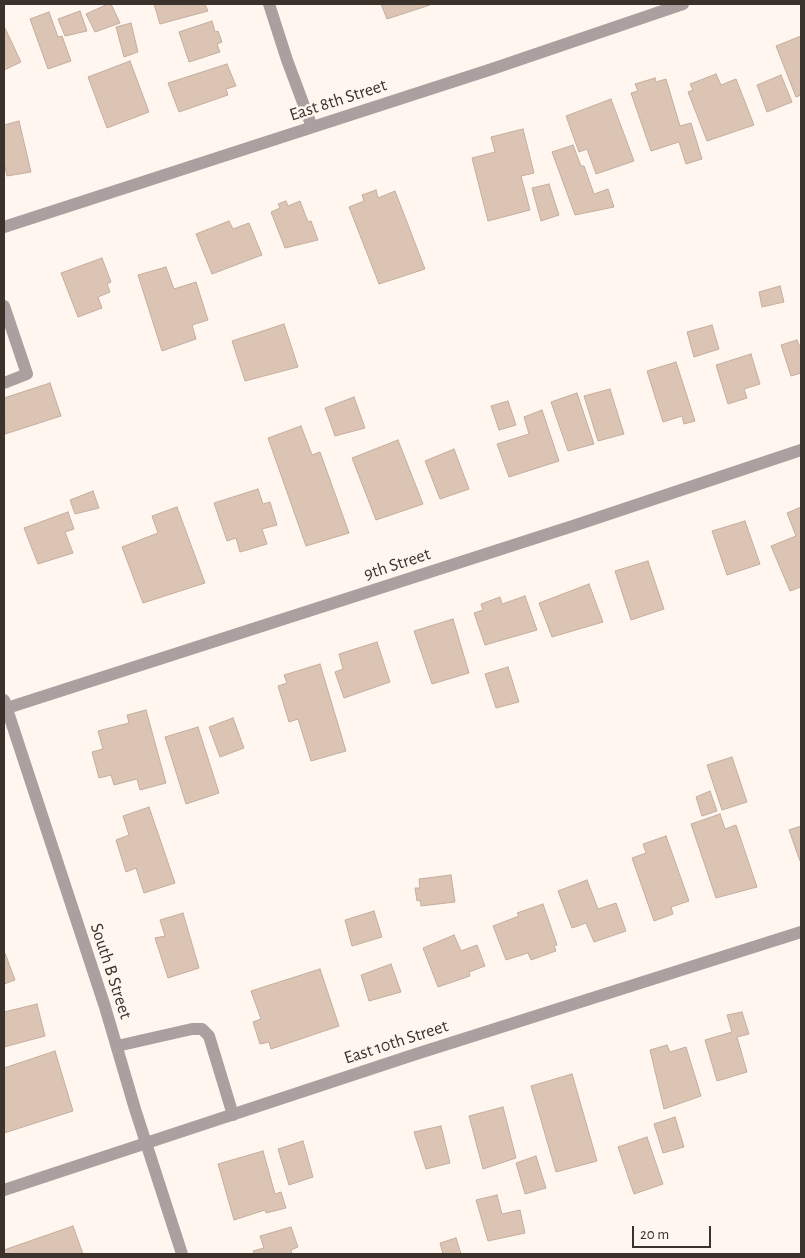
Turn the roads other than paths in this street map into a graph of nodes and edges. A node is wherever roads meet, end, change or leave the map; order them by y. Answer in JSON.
{"nodes":[{"id":1,"x":269,"y":4,"type":"edge"},
{"id":2,"x":682,"y":4,"type":"edge"},
{"id":3,"x":312,"y":127,"type":"junction"},
{"id":4,"x":4,"y":227,"type":"edge"},
{"id":5,"x":4,"y":306,"type":"edge"},
{"id":6,"x":4,"y":383,"type":"edge"},
{"id":7,"x":801,"y":450,"type":"edge"},
{"id":8,"x":5,"y":706,"type":"edge"},
{"id":9,"x":801,"y":932,"type":"edge"},
{"id":10,"x":117,"y":1046,"type":"junction"},
{"id":11,"x":233,"y":1115,"type":"junction"},
{"id":12,"x":147,"y":1144,"type":"junction"},
{"id":13,"x":4,"y":1190,"type":"edge"},
{"id":14,"x":182,"y":1254,"type":"edge"}],
"edges":[{"from":1,"to":3,"type":"street"},
{"from":2,"to":3,"type":"street","name":"East 8th Street"},
{"from":3,"to":4,"type":"street","name":"East 8th Street"},
{"from":5,"to":6,"type":"street"},
{"from":7,"to":8,"type":"street","name":"9th Street"},
{"from":8,"to":10,"type":"street","name":"South B Street"},
{"from":9,"to":11,"type":"street","name":"East 10th Street"},
{"from":10,"to":11,"type":"street"},
{"from":10,"to":12,"type":"street","name":"South B Street"},
{"from":11,"to":12,"type":"street","name":"East 10th Street"},
{"from":12,"to":13,"type":"street","name":"East 10th Street"},
{"from":12,"to":14,"type":"street","name":"South B Street"}]}
